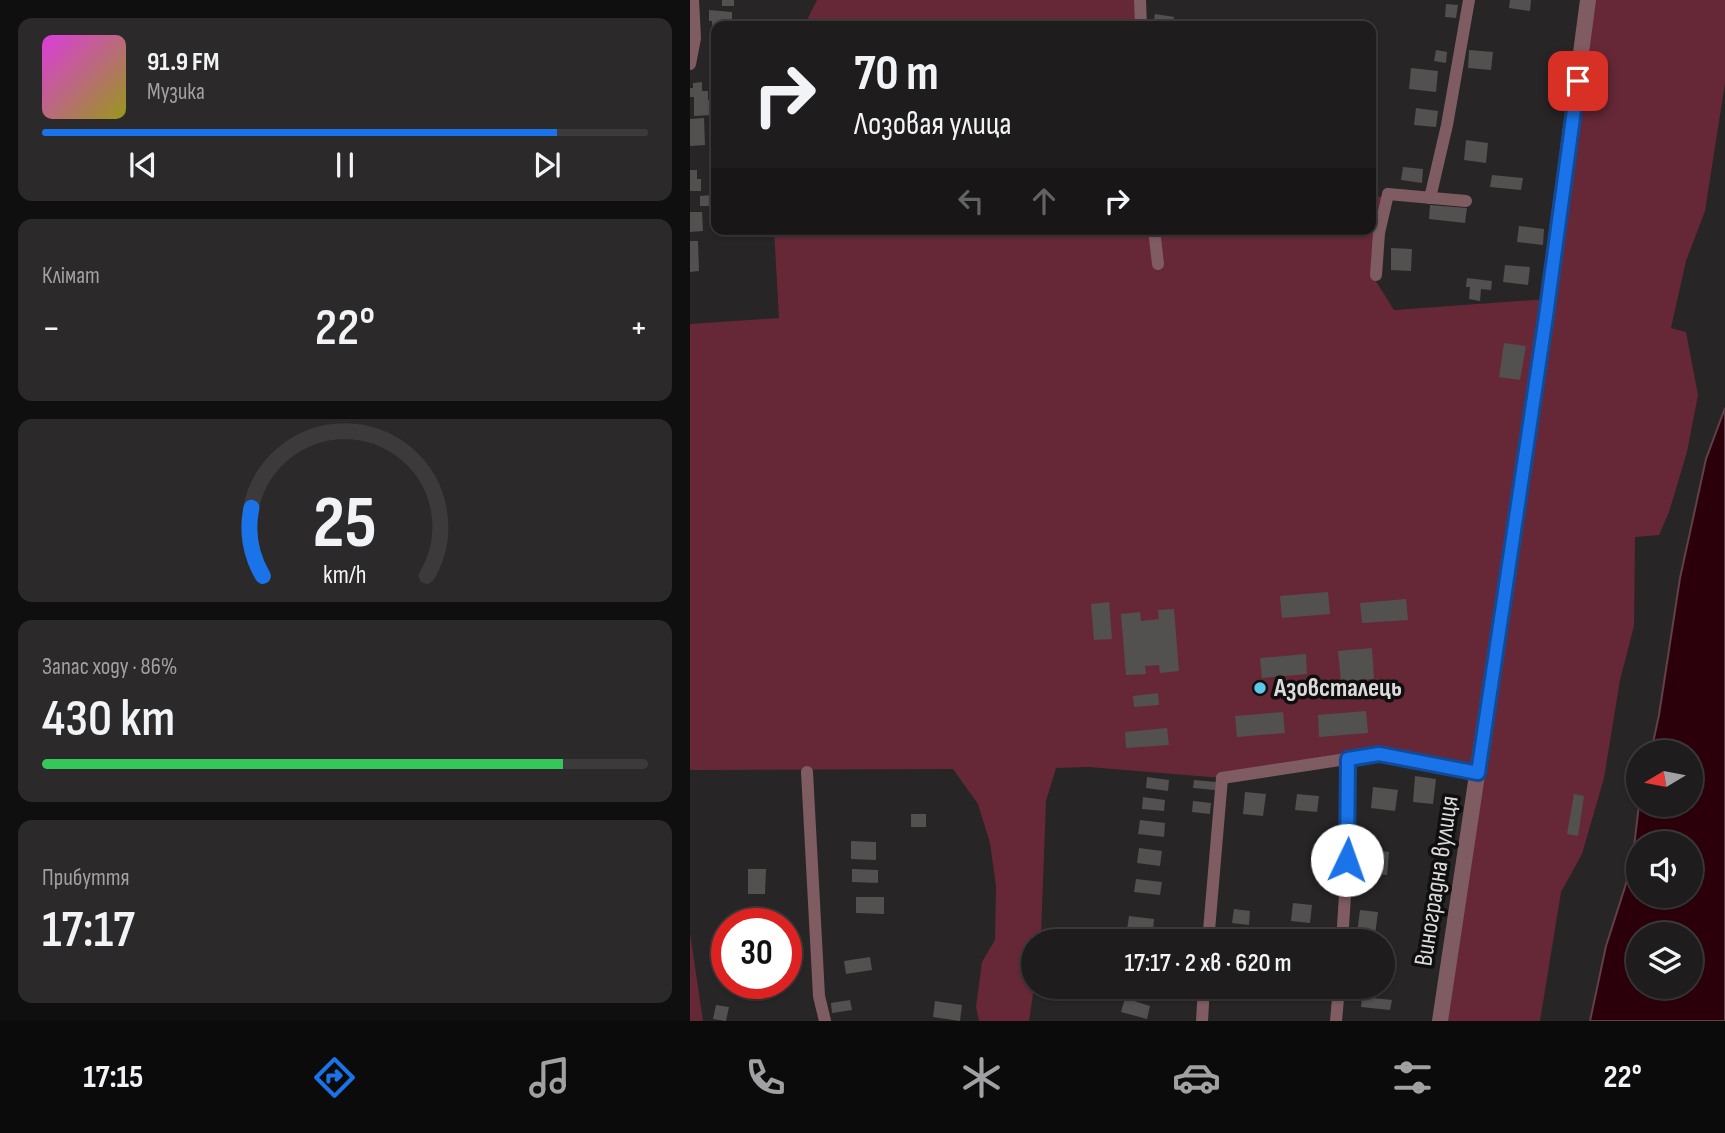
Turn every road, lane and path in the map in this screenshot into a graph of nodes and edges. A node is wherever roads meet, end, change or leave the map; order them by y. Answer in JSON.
{"nodes":[{"id":1,"x":694,"y":0,"type":"edge"},
{"id":2,"x":1140,"y":0,"type":"edge"},
{"id":3,"x":1469,"y":0,"type":"edge"},
{"id":4,"x":1588,"y":0,"type":"edge"},
{"id":5,"x":1141,"y":21,"type":"edge"},
{"id":6,"x":690,"y":64,"type":"edge"},
{"id":7,"x":1430,"y":198,"type":"junction"},
{"id":8,"x":1466,"y":201,"type":"dead end"},
{"id":9,"x":1155,"y":235,"type":"edge"},
{"id":10,"x":1158,"y":264,"type":"dead end"},
{"id":11,"x":1376,"y":275,"type":"dead end"},
{"id":12,"x":1348,"y":759,"type":"junction"},
{"id":13,"x":807,"y":772,"type":"dead end"},
{"id":14,"x":1478,"y":773,"type":"junction"},
{"id":15,"x":1209,"y":929,"type":"edge"},
{"id":16,"x":1343,"y":929,"type":"edge"},
{"id":17,"x":1203,"y":999,"type":"edge"},
{"id":18,"x":1338,"y":999,"type":"edge"},
{"id":19,"x":825,"y":1021,"type":"edge"},
{"id":20,"x":1202,"y":1021,"type":"edge"},
{"id":21,"x":1336,"y":1021,"type":"edge"},
{"id":22,"x":1440,"y":1021,"type":"edge"}],
"edges":[{"from":1,"to":6,"type":"street"},
{"from":2,"to":5,"type":"street"},
{"from":3,"to":7,"type":"street"},
{"from":4,"to":14,"type":"street","name":"Виноградна вулиця"},
{"from":7,"to":8,"type":"street"},
{"from":7,"to":11,"type":"street"},
{"from":9,"to":10,"type":"street"},
{"from":12,"to":14,"type":"street"},
{"from":12,"to":15,"type":"street"},
{"from":12,"to":16,"type":"street"},
{"from":13,"to":19,"type":"street"},
{"from":14,"to":22,"type":"street","name":"Виноградна вулиця"},
{"from":17,"to":20,"type":"street"},
{"from":18,"to":21,"type":"street"}]}
